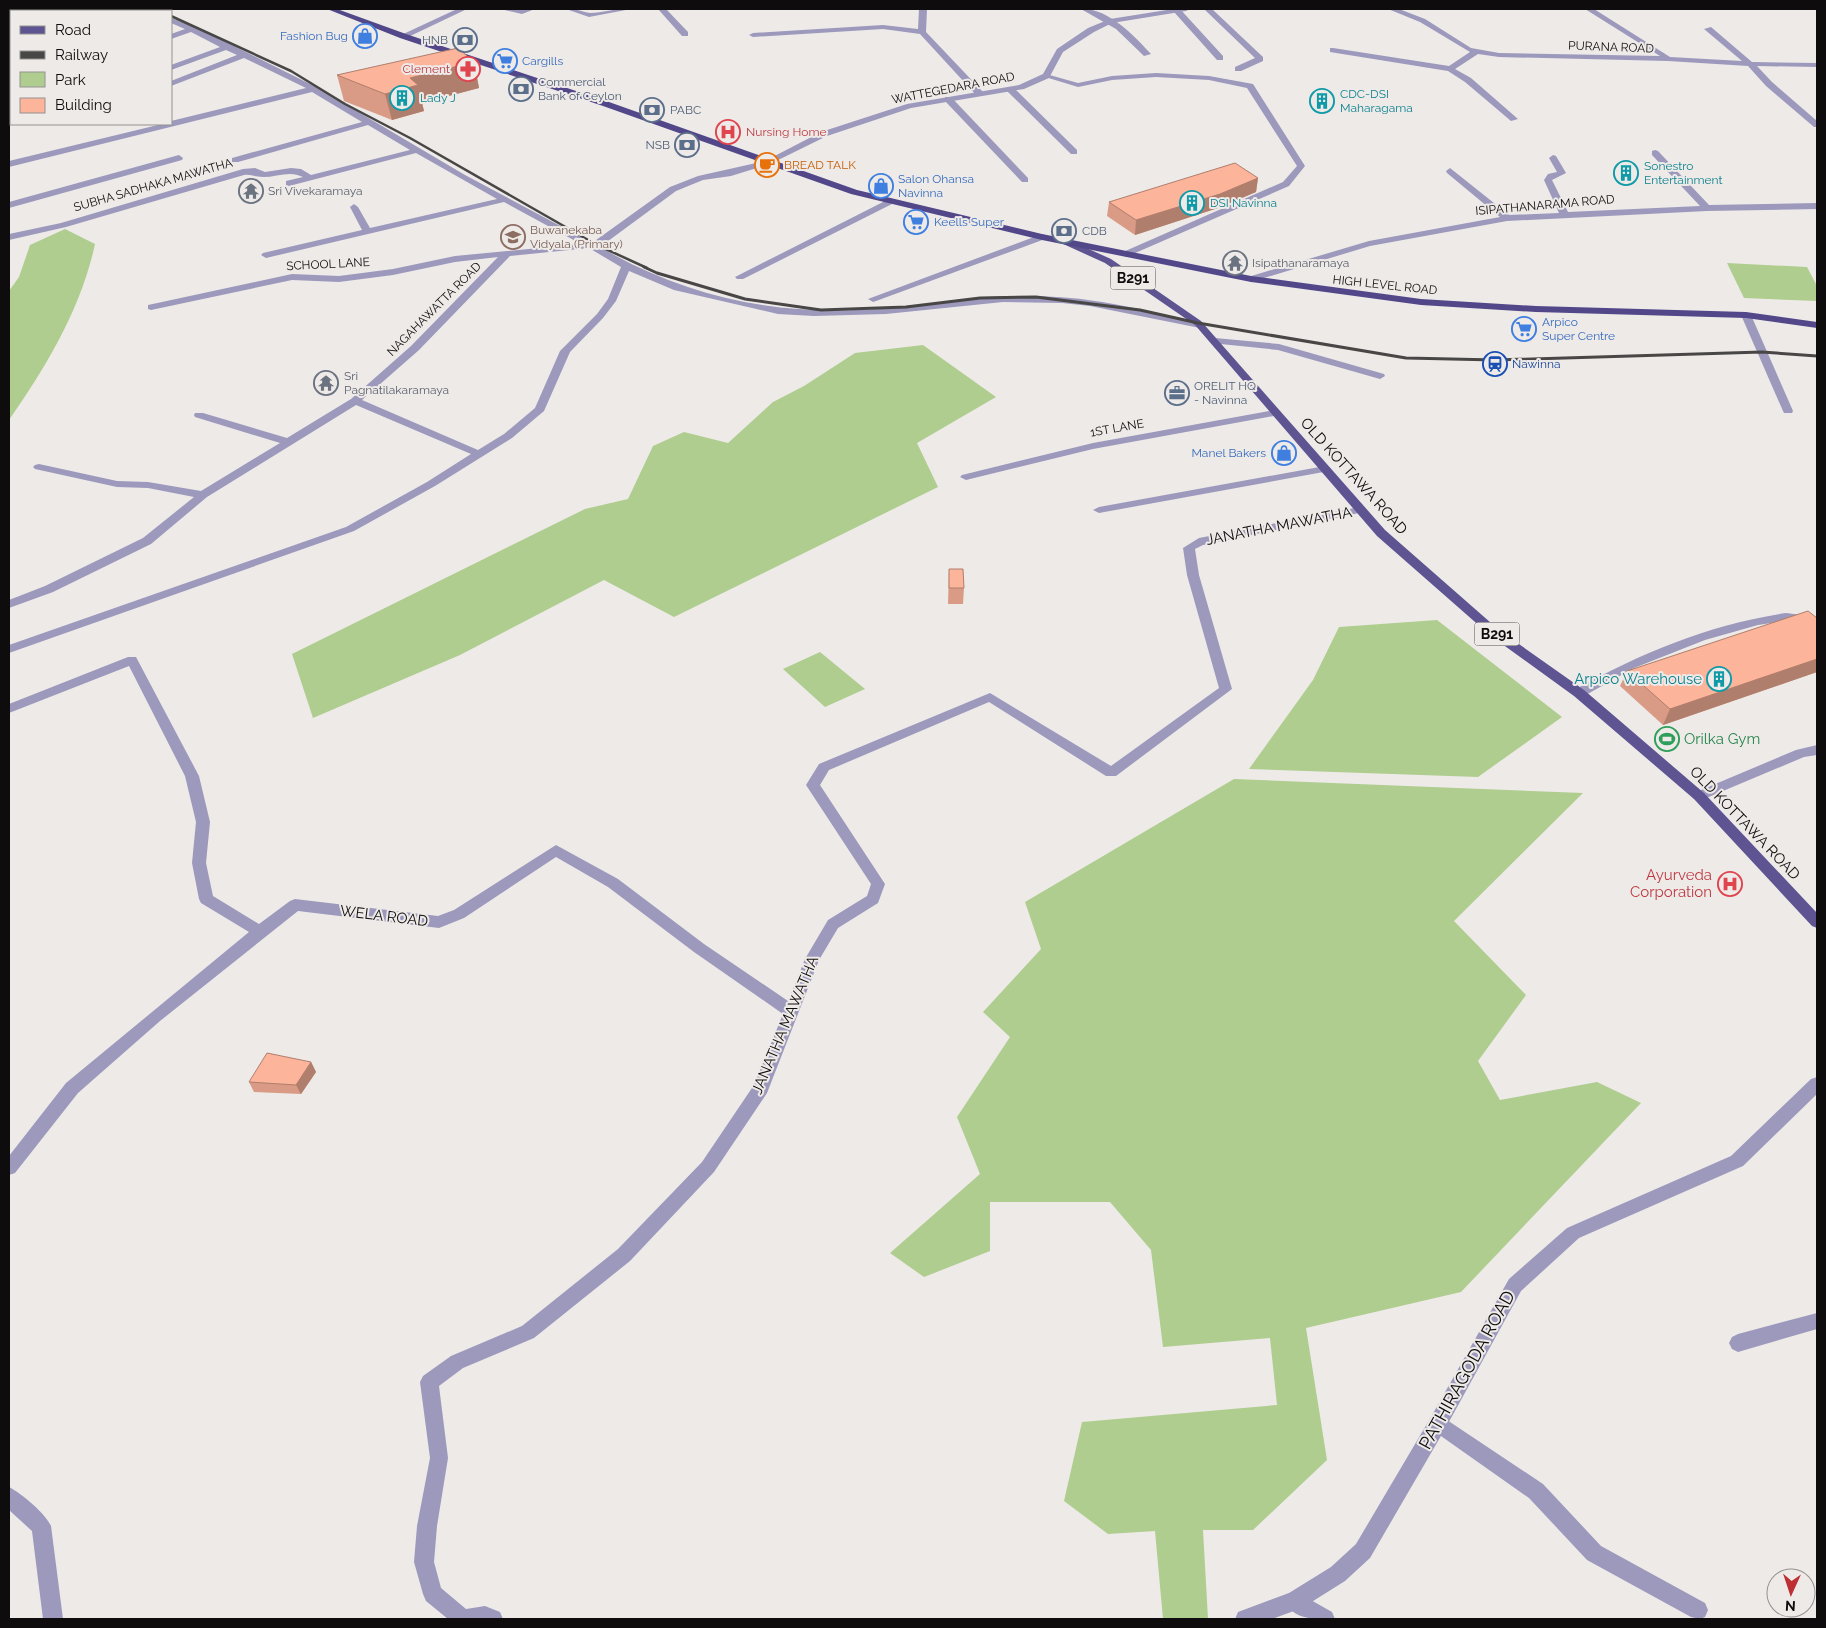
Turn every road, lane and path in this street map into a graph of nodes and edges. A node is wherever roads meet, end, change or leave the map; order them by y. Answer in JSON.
{"nodes":[{"id":1,"x":331,"y":9,"type":"edge"},
{"id":2,"x":463,"y":9,"type":"edge"},
{"id":3,"x":504,"y":9,"type":"edge"},
{"id":4,"x":531,"y":9,"type":"edge"},
{"id":5,"x":570,"y":9,"type":"edge"},
{"id":6,"x":627,"y":9,"type":"edge"},
{"id":7,"x":662,"y":9,"type":"edge"},
{"id":8,"x":923,"y":9,"type":"edge"},
{"id":9,"x":1085,"y":9,"type":"edge"},
{"id":10,"x":1186,"y":9,"type":"edge"},
{"id":11,"x":1208,"y":9,"type":"edge"},
{"id":12,"x":1392,"y":9,"type":"edge"},
{"id":13,"x":1589,"y":9,"type":"edge"},
{"id":14,"x":1177,"y":10,"type":"junction"},
{"id":15,"x":172,"y":20,"type":"edge"},
{"id":16,"x":1110,"y":21,"type":"junction"},
{"id":17,"x":193,"y":29,"type":"junction"},
{"id":18,"x":1708,"y":29,"type":"dead end"},
{"id":19,"x":922,"y":32,"type":"junction"},
{"id":20,"x":686,"y":34,"type":"dead end"},
{"id":21,"x":753,"y":35,"type":"dead end"},
{"id":22,"x":403,"y":36,"type":"junction"},
{"id":23,"x":172,"y":37,"type":"edge"},
{"id":24,"x":228,"y":46,"type":"junction"},
{"id":25,"x":1333,"y":50,"type":"dead end"},
{"id":26,"x":1476,"y":52,"type":"junction"},
{"id":27,"x":1147,"y":54,"type":"dead end"},
{"id":28,"x":245,"y":55,"type":"junction"},
{"id":29,"x":1220,"y":58,"type":"dead end"},
{"id":30,"x":1668,"y":59,"type":"junction"},
{"id":31,"x":1750,"y":64,"type":"junction"},
{"id":32,"x":1817,"y":65,"type":"edge"},
{"id":33,"x":172,"y":68,"type":"edge"},
{"id":34,"x":1238,"y":69,"type":"dead end"},
{"id":35,"x":1450,"y":69,"type":"junction"},
{"id":36,"x":1046,"y":76,"type":"junction"},
{"id":37,"x":172,"y":84,"type":"edge"},
{"id":38,"x":313,"y":89,"type":"junction"},
{"id":39,"x":1010,"y":89,"type":"junction"},
{"id":40,"x":980,"y":94,"type":"junction"},
{"id":41,"x":948,"y":99,"type":"junction"},
{"id":42,"x":1514,"y":119,"type":"dead end"},
{"id":43,"x":370,"y":122,"type":"junction"},
{"id":44,"x":172,"y":124,"type":"edge"},
{"id":45,"x":167,"y":125,"type":"edge"},
{"id":46,"x":1817,"y":125,"type":"edge"},
{"id":47,"x":418,"y":150,"type":"junction"},
{"id":48,"x":1074,"y":152,"type":"dead end"},
{"id":49,"x":1655,"y":153,"type":"dead end"},
{"id":50,"x":179,"y":158,"type":"dead end"},
{"id":51,"x":1553,"y":158,"type":"dead end"},
{"id":52,"x":235,"y":160,"type":"dead end"},
{"id":53,"x":767,"y":162,"type":"junction"},
{"id":54,"x":9,"y":164,"type":"edge"},
{"id":55,"x":1450,"y":171,"type":"dead end"},
{"id":56,"x":310,"y":178,"type":"junction"},
{"id":57,"x":1025,"y":180,"type":"dead end"},
{"id":58,"x":289,"y":183,"type":"dead end"},
{"id":59,"x":504,"y":200,"type":"junction"},
{"id":60,"x":889,"y":202,"type":"junction"},
{"id":61,"x":9,"y":204,"type":"edge"},
{"id":62,"x":1817,"y":206,"type":"edge"},
{"id":63,"x":354,"y":207,"type":"dead end"},
{"id":64,"x":1706,"y":208,"type":"junction"},
{"id":65,"x":1564,"y":214,"type":"junction"},
{"id":66,"x":1507,"y":218,"type":"junction"},
{"id":67,"x":368,"y":232,"type":"junction"},
{"id":68,"x":10,"y":237,"type":"edge"},
{"id":69,"x":1042,"y":237,"type":"junction"},
{"id":70,"x":1064,"y":241,"type":"junction"},
{"id":71,"x":592,"y":245,"type":"junction"},
{"id":72,"x":9,"y":250,"type":"edge"},
{"id":73,"x":507,"y":253,"type":"junction"},
{"id":74,"x":1126,"y":254,"type":"junction"},
{"id":75,"x":266,"y":255,"type":"dead end"},
{"id":76,"x":626,"y":266,"type":"junction"},
{"id":77,"x":740,"y":277,"type":"dead end"},
{"id":78,"x":1251,"y":279,"type":"junction"},
{"id":79,"x":873,"y":299,"type":"dead end"},
{"id":80,"x":151,"y":307,"type":"dead end"},
{"id":81,"x":1746,"y":315,"type":"junction"},
{"id":82,"x":1200,"y":325,"type":"junction"},
{"id":83,"x":1817,"y":325,"type":"edge"},
{"id":84,"x":1214,"y":342,"type":"junction"},
{"id":85,"x":1380,"y":376,"type":"dead end"},
{"id":86,"x":355,"y":401,"type":"junction"},
{"id":87,"x":1788,"y":410,"type":"dead end"},
{"id":88,"x":1275,"y":413,"type":"junction"},
{"id":89,"x":199,"y":415,"type":"dead end"},
{"id":90,"x":288,"y":442,"type":"junction"},
{"id":91,"x":479,"y":454,"type":"junction"},
{"id":92,"x":38,"y":467,"type":"dead end"},
{"id":93,"x":1325,"y":469,"type":"junction"},
{"id":94,"x":966,"y":477,"type":"dead end"},
{"id":95,"x":203,"y":495,"type":"junction"},
{"id":96,"x":1099,"y":510,"type":"dead end"},
{"id":97,"x":1360,"y":510,"type":"junction"},
{"id":98,"x":9,"y":604,"type":"edge"},
{"id":99,"x":1817,"y":620,"type":"edge"},
{"id":100,"x":9,"y":649,"type":"edge"},
{"id":101,"x":1578,"y":693,"type":"junction"},
{"id":102,"x":9,"y":709,"type":"edge"},
{"id":103,"x":1817,"y":750,"type":"edge"},
{"id":104,"x":1699,"y":796,"type":"junction"},
{"id":105,"x":1817,"y":922,"type":"edge"},
{"id":106,"x":260,"y":931,"type":"junction"},
{"id":107,"x":792,"y":1012,"type":"junction"},
{"id":108,"x":1817,"y":1084,"type":"edge"},
{"id":109,"x":9,"y":1168,"type":"edge"},
{"id":110,"x":1817,"y":1321,"type":"edge"},
{"id":111,"x":1738,"y":1343,"type":"dead end"},
{"id":112,"x":1438,"y":1423,"type":"junction"},
{"id":113,"x":9,"y":1496,"type":"edge"},
{"id":114,"x":1295,"y":1601,"type":"junction"},
{"id":115,"x":1698,"y":1610,"type":"dead end"},
{"id":116,"x":52,"y":1619,"type":"edge"},
{"id":117,"x":464,"y":1619,"type":"edge"},
{"id":118,"x":493,"y":1619,"type":"edge"},
{"id":119,"x":1245,"y":1619,"type":"edge"},
{"id":120,"x":1325,"y":1619,"type":"edge"}],
"edges":[{"from":1,"to":22,"type":"highway","name":"HIGH LEVEL ROAD"},
{"from":2,"to":22,"type":"street"},
{"from":3,"to":4,"type":"street"},
{"from":5,"to":6,"type":"street"},
{"from":7,"to":20,"type":"street"},
{"from":8,"to":19,"type":"street"},
{"from":9,"to":16,"type":"street"},
{"from":10,"to":14,"type":"street"},
{"from":11,"to":34,"type":"street"},
{"from":12,"to":26,"type":"street","name":"PURANA ROAD"},
{"from":13,"to":30,"type":"street"},
{"from":14,"to":16,"type":"street"},
{"from":14,"to":29,"type":"street"},
{"from":15,"to":17,"type":"street"},
{"from":16,"to":27,"type":"street"},
{"from":16,"to":36,"type":"street"},
{"from":17,"to":23,"type":"street"},
{"from":17,"to":24,"type":"street"},
{"from":18,"to":31,"type":"street"},
{"from":19,"to":21,"type":"street"},
{"from":19,"to":40,"type":"street"},
{"from":22,"to":53,"type":"highway","name":"HIGH LEVEL ROAD"},
{"from":24,"to":28,"type":"street"},
{"from":24,"to":33,"type":"street"},
{"from":25,"to":35,"type":"street"},
{"from":26,"to":30,"type":"street","name":"PURANA ROAD"},
{"from":26,"to":35,"type":"street"},
{"from":28,"to":37,"type":"street"},
{"from":28,"to":38,"type":"street"},
{"from":30,"to":31,"type":"street","name":"PURANA ROAD"},
{"from":31,"to":32,"type":"street","name":"PURANA ROAD"},
{"from":31,"to":46,"type":"street"},
{"from":35,"to":42,"type":"street"},
{"from":36,"to":39,"type":"street","name":"WATTEGEDARA ROAD"},
{"from":36,"to":74,"type":"street"},
{"from":38,"to":43,"type":"street"},
{"from":38,"to":44,"type":"street"},
{"from":39,"to":40,"type":"street","name":"WATTEGEDARA ROAD"},
{"from":39,"to":48,"type":"street"},
{"from":40,"to":41,"type":"street","name":"WATTEGEDARA ROAD"},
{"from":41,"to":53,"type":"street","name":"WATTEGEDARA ROAD"},
{"from":41,"to":57,"type":"street"},
{"from":43,"to":47,"type":"street"},
{"from":43,"to":52,"type":"street"},
{"from":45,"to":54,"type":"street"},
{"from":47,"to":56,"type":"street"},
{"from":47,"to":59,"type":"street"},
{"from":49,"to":64,"type":"street"},
{"from":50,"to":61,"type":"street"},
{"from":51,"to":65,"type":"street"},
{"from":53,"to":60,"type":"highway","name":"HIGH LEVEL ROAD"},
{"from":53,"to":71,"type":"street"},
{"from":55,"to":66,"type":"street"},
{"from":56,"to":58,"type":"street"},
{"from":56,"to":68,"type":"street","name":"SUBHA SADHAKA MAWATHA"},
{"from":59,"to":67,"type":"street"},
{"from":59,"to":71,"type":"street"},
{"from":60,"to":69,"type":"highway","name":"HIGH LEVEL ROAD"},
{"from":60,"to":77,"type":"street"},
{"from":62,"to":64,"type":"street","name":"ISIPATHANARAMA ROAD"},
{"from":63,"to":67,"type":"street"},
{"from":64,"to":65,"type":"street","name":"ISIPATHANARAMA ROAD"},
{"from":65,"to":66,"type":"street","name":"ISIPATHANARAMA ROAD"},
{"from":66,"to":78,"type":"street","name":"ISIPATHANARAMA ROAD"},
{"from":67,"to":75,"type":"street"},
{"from":68,"to":72,"type":"street"},
{"from":69,"to":70,"type":"highway","name":"HIGH LEVEL ROAD"},
{"from":69,"to":79,"type":"street"},
{"from":70,"to":74,"type":"highway","name":"HIGH LEVEL ROAD"},
{"from":70,"to":82,"type":"main road","name":"OLD KOTTAWA ROAD","number":"B291"},
{"from":71,"to":73,"type":"street"},
{"from":71,"to":76,"type":"street"},
{"from":73,"to":80,"type":"street","name":"SCHOOL LANE"},
{"from":73,"to":86,"type":"street","name":"NAGAHAWATTA ROAD"},
{"from":74,"to":78,"type":"highway","name":"HIGH LEVEL ROAD"},
{"from":76,"to":82,"type":"street"},
{"from":76,"to":91,"type":"street"},
{"from":78,"to":81,"type":"highway","name":"HIGH LEVEL ROAD"},
{"from":81,"to":83,"type":"highway","name":"HIGH LEVEL ROAD"},
{"from":81,"to":87,"type":"street"},
{"from":82,"to":84,"type":"main road","name":"OLD KOTTAWA ROAD","number":"B291"},
{"from":84,"to":85,"type":"street"},
{"from":84,"to":88,"type":"main road","name":"OLD KOTTAWA ROAD","number":"B291"},
{"from":86,"to":90,"type":"street","name":"NAGAHAWATTA ROAD"},
{"from":86,"to":91,"type":"street"},
{"from":88,"to":93,"type":"main road","name":"OLD KOTTAWA ROAD","number":"B291"},
{"from":88,"to":94,"type":"street","name":"1ST LANE"},
{"from":89,"to":90,"type":"street"},
{"from":90,"to":95,"type":"street","name":"NAGAHAWATTA ROAD"},
{"from":91,"to":100,"type":"street"},
{"from":92,"to":95,"type":"street"},
{"from":93,"to":96,"type":"street"},
{"from":93,"to":97,"type":"main road","name":"OLD KOTTAWA ROAD","number":"B291"},
{"from":95,"to":98,"type":"street","name":"NAGAHAWATTA ROAD"},
{"from":97,"to":101,"type":"main road","name":"OLD KOTTAWA ROAD","number":"B291"},
{"from":97,"to":107,"type":"street","name":"JANATHA MAWATHA"},
{"from":99,"to":101,"type":"street"},
{"from":101,"to":104,"type":"main road","name":"OLD KOTTAWA ROAD","number":"B291"},
{"from":102,"to":106,"type":"street"},
{"from":103,"to":104,"type":"street"},
{"from":104,"to":105,"type":"main road","name":"OLD KOTTAWA ROAD","number":"B291"},
{"from":106,"to":107,"type":"street","name":"WELA ROAD"},
{"from":106,"to":109,"type":"street","name":"WELA ROAD"},
{"from":107,"to":117,"type":"street","name":"JANATHA MAWATHA"},
{"from":108,"to":112,"type":"street","name":"PATHIRAGODA ROAD"},
{"from":110,"to":111,"type":"street"},
{"from":112,"to":114,"type":"street","name":"PATHIRAGODA ROAD"},
{"from":112,"to":115,"type":"street"},
{"from":113,"to":116,"type":"street"},
{"from":114,"to":119,"type":"street","name":"PATHIRAGODA ROAD"},
{"from":114,"to":120,"type":"street"},
{"from":117,"to":118,"type":"street","name":"JANATHA MAWATHA"}]}
